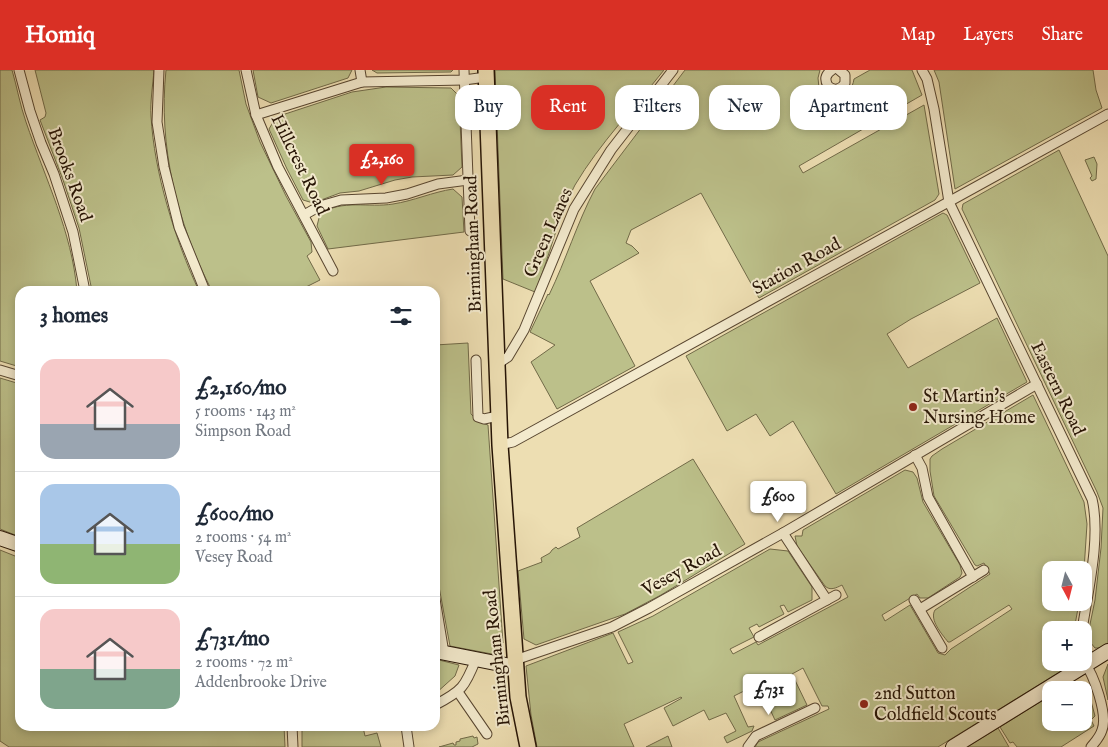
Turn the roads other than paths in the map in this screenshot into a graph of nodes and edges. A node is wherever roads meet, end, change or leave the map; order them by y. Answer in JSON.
{"nodes":[{"id":1,"x":19,"y":70,"type":"edge"},
{"id":2,"x":159,"y":70,"type":"edge"},
{"id":3,"x":246,"y":70,"type":"edge"},
{"id":4,"x":360,"y":70,"type":"edge"},
{"id":5,"x":464,"y":70,"type":"edge"},
{"id":6,"x":673,"y":70,"type":"edge"},
{"id":7,"x":832,"y":70,"type":"edge"},
{"id":8,"x":922,"y":70,"type":"edge"},
{"id":9,"x":845,"y":72,"type":"edge"},
{"id":10,"x":486,"y":74,"type":"edge"},
{"id":11,"x":464,"y":80,"type":"junction"},
{"id":12,"x":362,"y":82,"type":"junction"},
{"id":13,"x":1108,"y":114,"type":"edge"},
{"id":14,"x":256,"y":116,"type":"junction"},
{"id":15,"x":468,"y":180,"type":"junction"},
{"id":16,"x":949,"y":202,"type":"junction"},
{"id":17,"x":304,"y":216,"type":"junction"},
{"id":18,"x":470,"y":231,"type":"dead end"},
{"id":19,"x":333,"y":271,"type":"dead end"},
{"id":20,"x":84,"y":286,"type":"edge"},
{"id":21,"x":203,"y":286,"type":"edge"},
{"id":22,"x":476,"y":360,"type":"dead end"},
{"id":23,"x":496,"y":361,"type":"junction"},
{"id":24,"x":0,"y":370,"type":"edge"},
{"id":25,"x":15,"y":374,"type":"edge"},
{"id":26,"x":1037,"y":384,"type":"junction"},
{"id":27,"x":498,"y":416,"type":"junction"},
{"id":28,"x":500,"y":445,"type":"junction"},
{"id":29,"x":915,"y":455,"type":"junction"},
{"id":30,"x":783,"y":533,"type":"junction"},
{"id":31,"x":0,"y":538,"type":"edge"},
{"id":32,"x":15,"y":543,"type":"edge"},
{"id":33,"x":984,"y":570,"type":"dead end"},
{"id":34,"x":973,"y":577,"type":"junction"},
{"id":35,"x":914,"y":600,"type":"dead end"},
{"id":36,"x":920,"y":609,"type":"junction"},
{"id":37,"x":1083,"y":621,"type":"edge"},
{"id":38,"x":759,"y":637,"type":"dead end"},
{"id":39,"x":942,"y":648,"type":"dead end"},
{"id":40,"x":1108,"y":651,"type":"edge"},
{"id":41,"x":440,"y":652,"type":"edge"},
{"id":42,"x":476,"y":659,"type":"junction"},
{"id":43,"x":1092,"y":659,"type":"edge"},
{"id":44,"x":515,"y":663,"type":"junction"},
{"id":45,"x":1072,"y":671,"type":"edge"},
{"id":46,"x":1091,"y":671,"type":"edge"},
{"id":47,"x":458,"y":692,"type":"junction"},
{"id":48,"x":440,"y":702,"type":"edge"},
{"id":49,"x":815,"y":708,"type":"dead end"},
{"id":50,"x":292,"y":731,"type":"edge"},
{"id":51,"x":407,"y":731,"type":"edge"},
{"id":52,"x":487,"y":734,"type":"dead end"},
{"id":53,"x":293,"y":747,"type":"edge"},
{"id":54,"x":409,"y":747,"type":"edge"},
{"id":55,"x":528,"y":747,"type":"edge"},
{"id":56,"x":748,"y":747,"type":"edge"},
{"id":57,"x":953,"y":747,"type":"edge"},
{"id":58,"x":1091,"y":747,"type":"edge"}],
"edges":[{"from":1,"to":20,"type":"street","name":"Brooks Road"},
{"from":2,"to":21,"type":"street"},
{"from":3,"to":14,"type":"street","name":"Hillcrest Road"},
{"from":4,"to":12,"type":"street"},
{"from":5,"to":11,"type":"street","name":"Birmingham Road"},
{"from":6,"to":23,"type":"street","name":"Green Lanes"},
{"from":7,"to":9,"type":"street"},
{"from":8,"to":16,"type":"street","name":"Eastern Road"},
{"from":10,"to":11,"type":"street"},
{"from":10,"to":23,"type":"main road","name":"Birmingham Road"},
{"from":11,"to":12,"type":"street"},
{"from":11,"to":15,"type":"street","name":"Birmingham Road"},
{"from":12,"to":14,"type":"street"},
{"from":13,"to":16,"type":"street","name":"Station Road"},
{"from":14,"to":17,"type":"street","name":"Hillcrest Road"},
{"from":15,"to":17,"type":"street"},
{"from":15,"to":18,"type":"street","name":"Birmingham Road"},
{"from":16,"to":26,"type":"street","name":"Eastern Road"},
{"from":16,"to":28,"type":"street","name":"Station Road"},
{"from":17,"to":19,"type":"street","name":"Hillcrest Road"},
{"from":22,"to":27,"type":"street"},
{"from":23,"to":27,"type":"main road","name":"Birmingham Road"},
{"from":24,"to":25,"type":"street"},
{"from":26,"to":29,"type":"street","name":"Vesey Road"},
{"from":26,"to":37,"type":"street","name":"Eastern Road"},
{"from":27,"to":28,"type":"main road","name":"Birmingham Road"},
{"from":28,"to":44,"type":"main road","name":"Birmingham Road"},
{"from":29,"to":30,"type":"street","name":"Vesey Road"},
{"from":29,"to":34,"type":"street"},
{"from":30,"to":38,"type":"street"},
{"from":30,"to":44,"type":"street","name":"Vesey Road"},
{"from":31,"to":32,"type":"street"},
{"from":33,"to":34,"type":"street"},
{"from":34,"to":36,"type":"street"},
{"from":35,"to":36,"type":"street"},
{"from":36,"to":39,"type":"street"},
{"from":40,"to":43,"type":"street"},
{"from":41,"to":42,"type":"street"},
{"from":42,"to":44,"type":"street"},
{"from":42,"to":47,"type":"street"},
{"from":44,"to":55,"type":"main road","name":"Birmingham Road"},
{"from":45,"to":57,"type":"street"},
{"from":46,"to":58,"type":"street"},
{"from":47,"to":48,"type":"street"},
{"from":47,"to":52,"type":"street"},
{"from":49,"to":56,"type":"street"},
{"from":50,"to":53,"type":"street"},
{"from":51,"to":54,"type":"street"}]}
